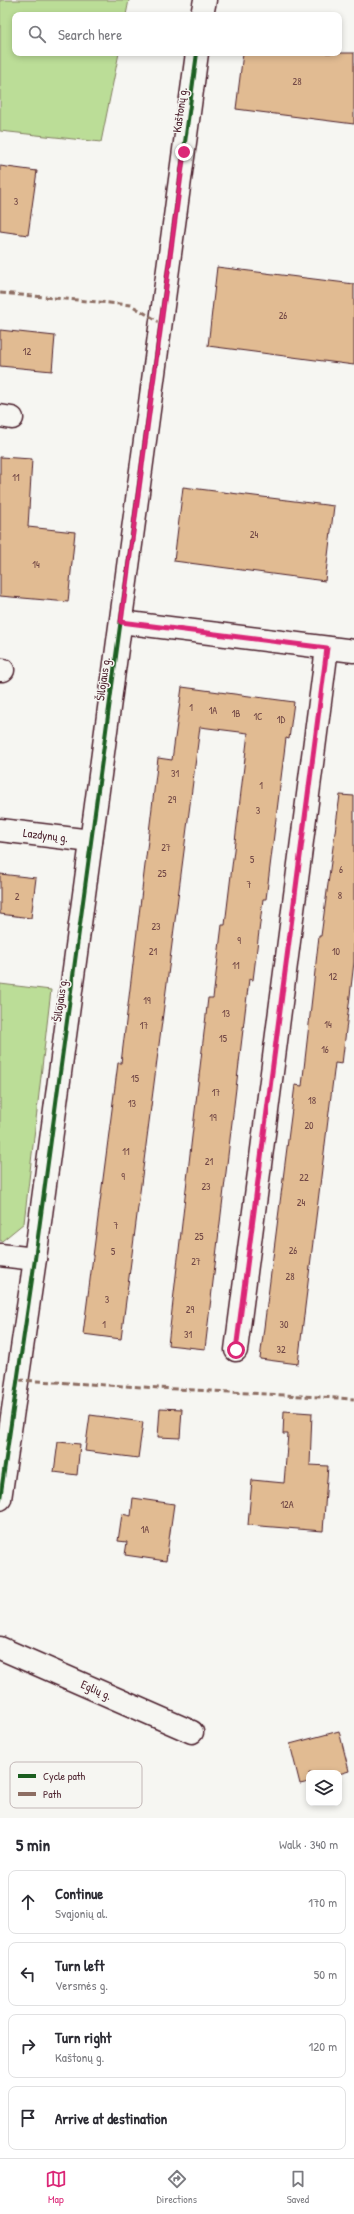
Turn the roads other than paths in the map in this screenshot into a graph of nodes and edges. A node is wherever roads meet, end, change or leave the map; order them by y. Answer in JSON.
{"nodes":[{"id":1,"x":204,"y":0,"type":"edge"},
{"id":2,"x":202,"y":12,"type":"edge"},
{"id":3,"x":197,"y":56,"type":"edge"},
{"id":4,"x":121,"y":622,"type":"junction"},
{"id":5,"x":327,"y":648,"type":"junction"},
{"id":6,"x":354,"y":651,"type":"edge"},
{"id":7,"x":0,"y":830,"type":"edge"},
{"id":8,"x":92,"y":840,"type":"junction"},
{"id":9,"x":0,"y":1255,"type":"edge"},
{"id":10,"x":35,"y":1259,"type":"junction"},
{"id":11,"x":236,"y":1350,"type":"dead end"},
{"id":12,"x":0,"y":1499,"type":"edge"},
{"id":13,"x":0,"y":1648,"type":"edge"},
{"id":14,"x":192,"y":1732,"type":"dead end"}],
"edges":[{"from":1,"to":2,"type":"street"},
{"from":3,"to":4,"type":"street","name":"Kaštonų g."},
{"from":4,"to":5,"type":"street"},
{"from":4,"to":8,"type":"street","name":"Šilojaus g."},
{"from":5,"to":6,"type":"street"},
{"from":5,"to":11,"type":"street"},
{"from":7,"to":8,"type":"street","name":"Lazdynų g."},
{"from":8,"to":10,"type":"street","name":"Šilojaus g."},
{"from":9,"to":10,"type":"street"},
{"from":10,"to":12,"type":"street","name":"Šilojaus g."},
{"from":13,"to":14,"type":"street","name":"Eglių g."}]}
